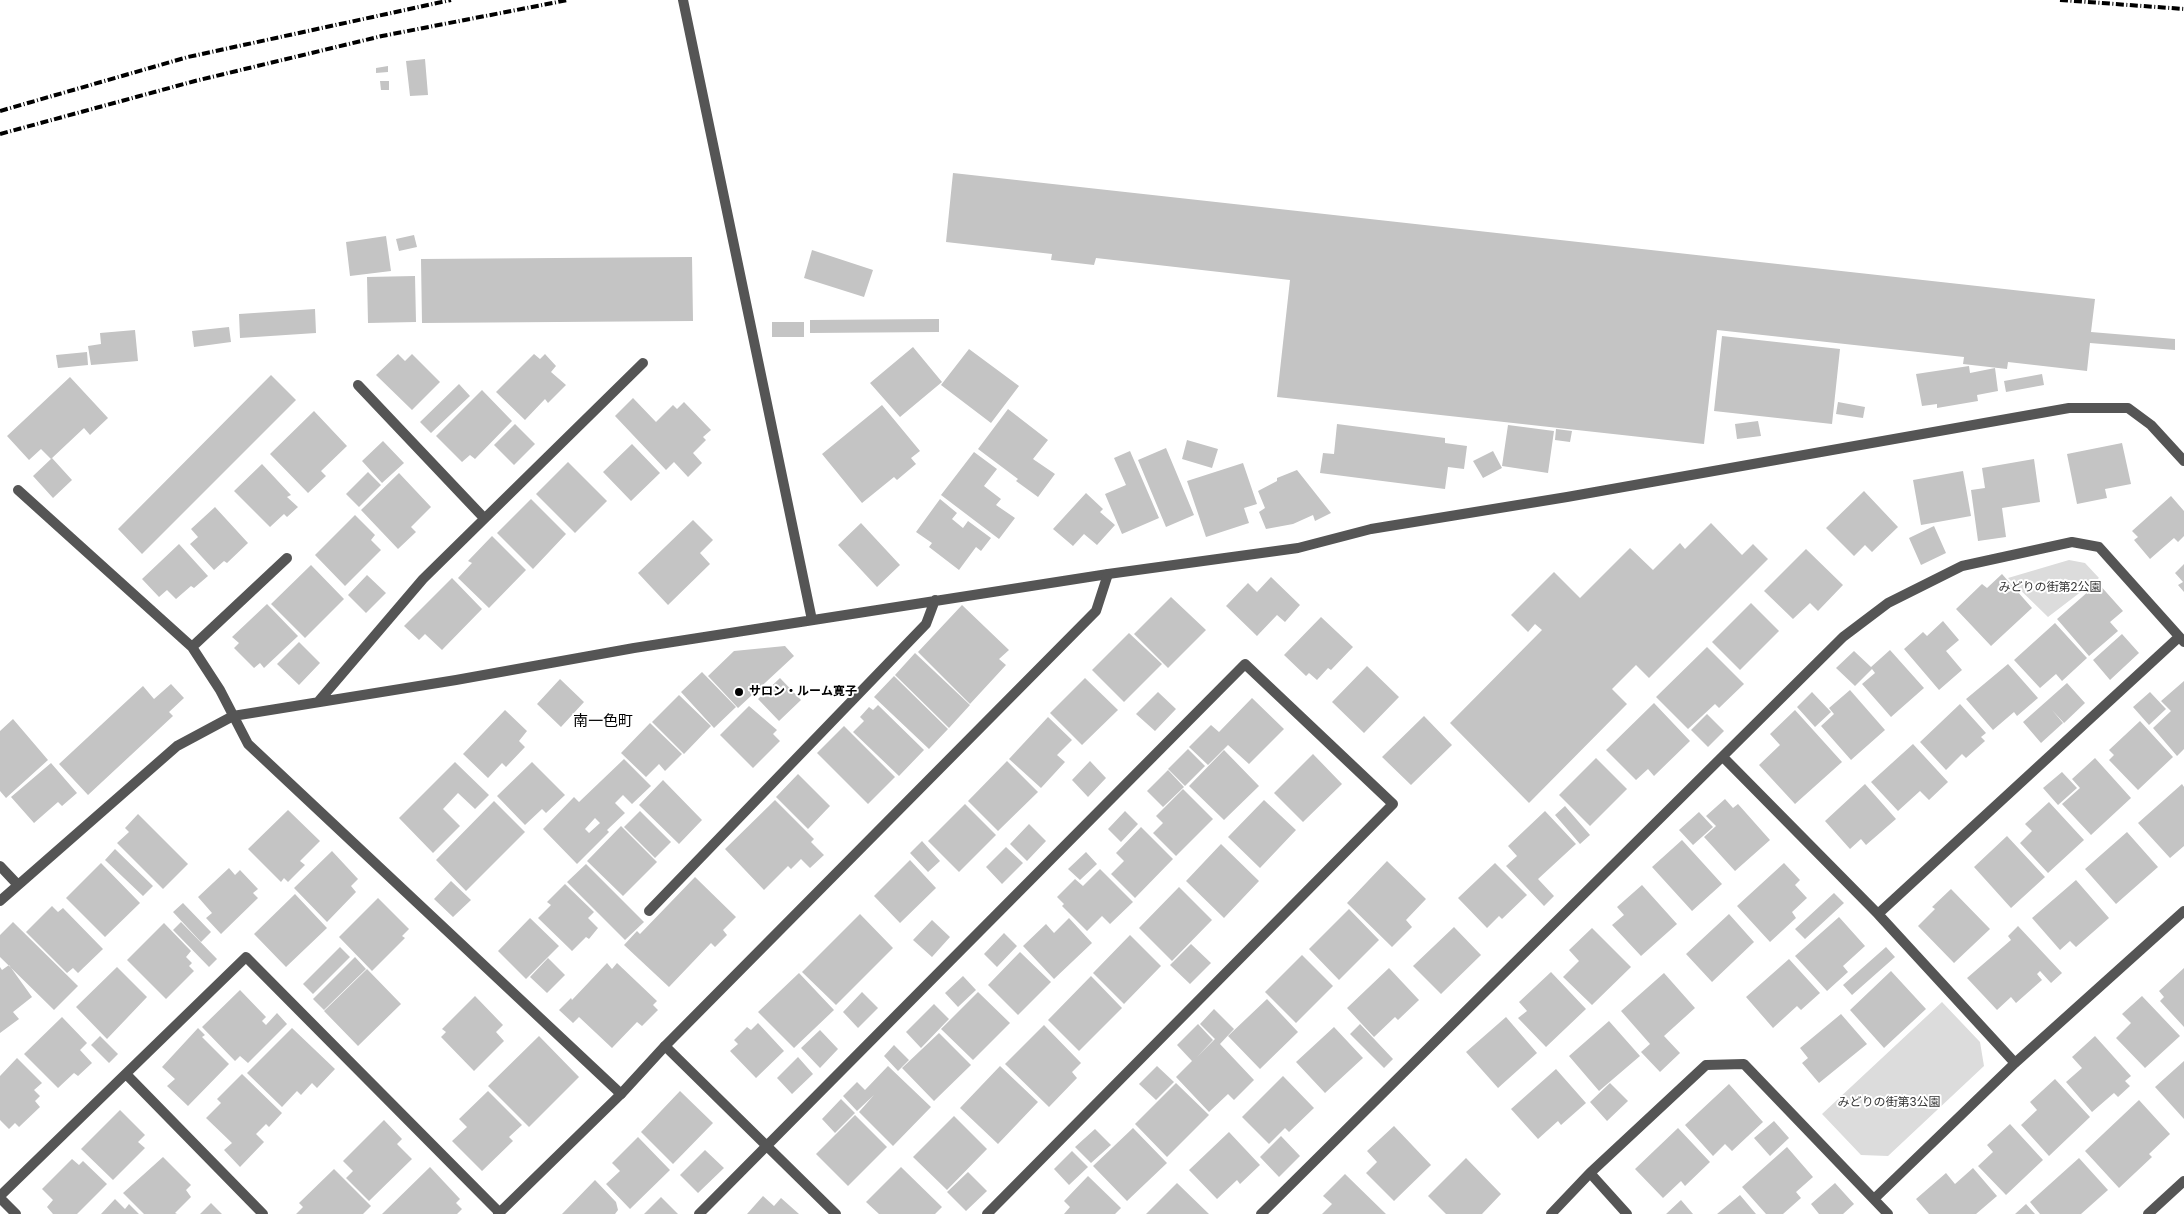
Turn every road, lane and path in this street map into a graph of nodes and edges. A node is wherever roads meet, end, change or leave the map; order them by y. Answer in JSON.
{"nodes":[{"id":1,"x":683,"y":0,"type":"edge"},
{"id":2,"x":643,"y":363,"type":"dead end"},
{"id":3,"x":358,"y":385,"type":"dead end"},
{"id":4,"x":2184,"y":461,"type":"edge"},
{"id":5,"x":18,"y":490,"type":"dead end"},
{"id":6,"x":484,"y":518,"type":"junction"},
{"id":7,"x":287,"y":558,"type":"dead end"},
{"id":8,"x":1108,"y":574,"type":"junction"},
{"id":9,"x":935,"y":600,"type":"junction"},
{"id":10,"x":812,"y":620,"type":"junction"},
{"id":11,"x":2182,"y":640,"type":"edge"},
{"id":12,"x":192,"y":646,"type":"junction"},
{"id":13,"x":318,"y":702,"type":"junction"},
{"id":14,"x":233,"y":716,"type":"junction"},
{"id":15,"x":1723,"y":757,"type":"junction"},
{"id":16,"x":0,"y":866,"type":"edge"},
{"id":17,"x":18,"y":885,"type":"junction"},
{"id":18,"x":0,"y":901,"type":"edge"},
{"id":19,"x":649,"y":910,"type":"dead end"},
{"id":20,"x":2184,"y":911,"type":"edge"},
{"id":21,"x":1878,"y":914,"type":"junction"},
{"id":22,"x":666,"y":1046,"type":"junction"},
{"id":23,"x":2015,"y":1063,"type":"junction"},
{"id":24,"x":126,"y":1074,"type":"junction"},
{"id":25,"x":621,"y":1094,"type":"junction"},
{"id":26,"x":766,"y":1146,"type":"junction"},
{"id":27,"x":1590,"y":1173,"type":"junction"},
{"id":28,"x":2184,"y":1181,"type":"edge"},
{"id":29,"x":0,"y":1197,"type":"edge"},
{"id":30,"x":1874,"y":1199,"type":"junction"},
{"id":31,"x":499,"y":1213,"type":"edge"},
{"id":32,"x":16,"y":1214,"type":"edge"},
{"id":33,"x":263,"y":1214,"type":"edge"},
{"id":34,"x":699,"y":1214,"type":"edge"},
{"id":35,"x":836,"y":1214,"type":"edge"},
{"id":36,"x":987,"y":1214,"type":"edge"},
{"id":37,"x":1261,"y":1214,"type":"edge"},
{"id":38,"x":1551,"y":1214,"type":"edge"},
{"id":39,"x":1626,"y":1214,"type":"edge"},
{"id":40,"x":1888,"y":1214,"type":"edge"},
{"id":41,"x":2148,"y":1214,"type":"edge"}],
"edges":[{"from":1,"to":10,"type":"street"},
{"from":2,"to":6,"type":"street"},
{"from":3,"to":6,"type":"street"},
{"from":4,"to":8,"type":"street"},
{"from":5,"to":12,"type":"street"},
{"from":6,"to":13,"type":"street"},
{"from":7,"to":12,"type":"street"},
{"from":8,"to":9,"type":"street"},
{"from":8,"to":22,"type":"street"},
{"from":9,"to":10,"type":"street"},
{"from":9,"to":19,"type":"street"},
{"from":10,"to":13,"type":"street"},
{"from":11,"to":15,"type":"street"},
{"from":11,"to":21,"type":"street"},
{"from":12,"to":14,"type":"street"},
{"from":13,"to":14,"type":"street"},
{"from":14,"to":17,"type":"street"},
{"from":14,"to":25,"type":"street"},
{"from":15,"to":21,"type":"street"},
{"from":15,"to":37,"type":"street"},
{"from":16,"to":17,"type":"street"},
{"from":17,"to":18,"type":"street"},
{"from":20,"to":23,"type":"street"},
{"from":21,"to":23,"type":"street"},
{"from":22,"to":25,"type":"street"},
{"from":22,"to":26,"type":"street"},
{"from":23,"to":30,"type":"street"},
{"from":24,"to":29,"type":"street"},
{"from":24,"to":31,"type":"street"},
{"from":24,"to":33,"type":"street"},
{"from":25,"to":31,"type":"street"},
{"from":26,"to":34,"type":"street"},
{"from":26,"to":35,"type":"street"},
{"from":26,"to":36,"type":"street"},
{"from":27,"to":30,"type":"street"},
{"from":27,"to":38,"type":"street"},
{"from":27,"to":39,"type":"street"},
{"from":28,"to":41,"type":"street"},
{"from":29,"to":32,"type":"street"},
{"from":30,"to":40,"type":"street"}]}
